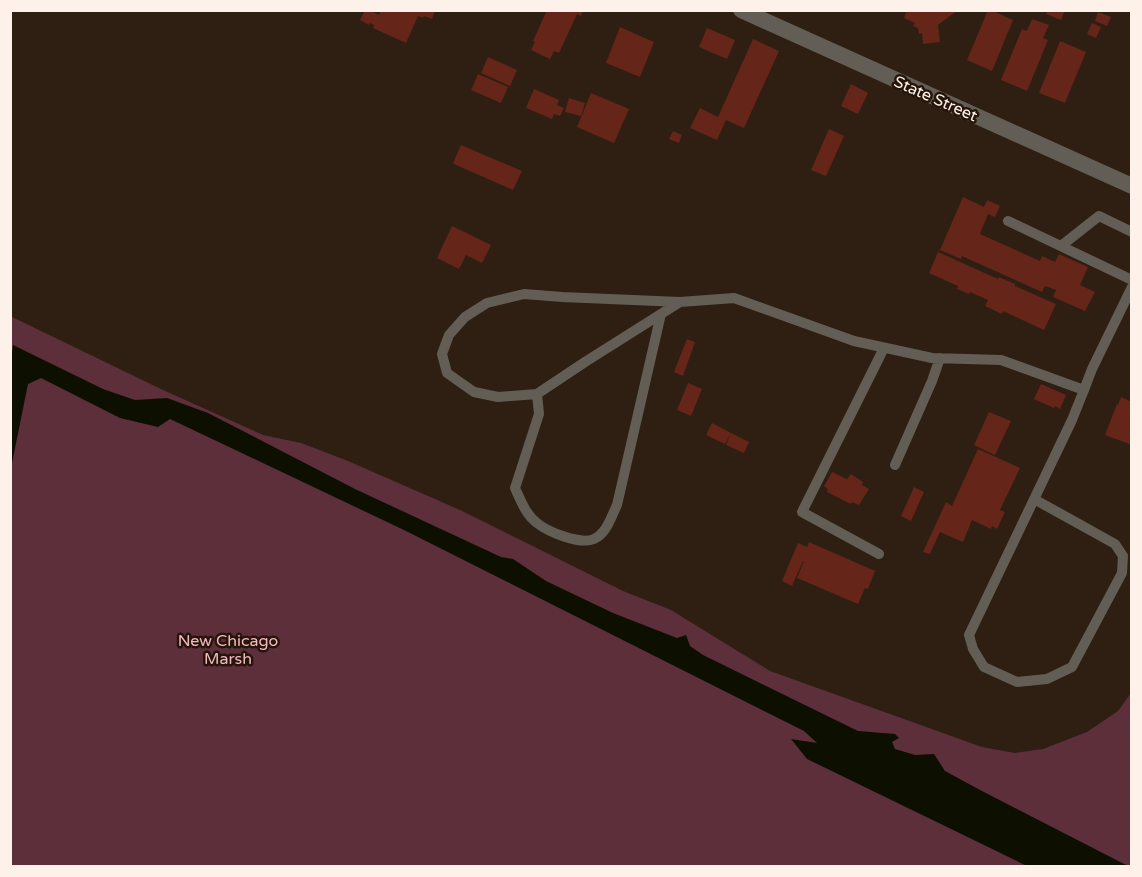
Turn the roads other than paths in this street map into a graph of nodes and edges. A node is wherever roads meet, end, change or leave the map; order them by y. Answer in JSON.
{"nodes":[{"id":1,"x":741,"y":10,"type":"edge"},
{"id":2,"x":1131,"y":186,"type":"edge"},
{"id":3,"x":1008,"y":221,"type":"dead end"},
{"id":4,"x":1131,"y":232,"type":"edge"},
{"id":5,"x":1061,"y":246,"type":"junction"},
{"id":6,"x":1131,"y":280,"type":"edge"},
{"id":7,"x":1131,"y":287,"type":"edge"},
{"id":8,"x":680,"y":302,"type":"junction"},
{"id":9,"x":661,"y":315,"type":"junction"},
{"id":10,"x":884,"y":348,"type":"junction"},
{"id":11,"x":940,"y":358,"type":"junction"},
{"id":12,"x":1084,"y":390,"type":"junction"},
{"id":13,"x":537,"y":394,"type":"junction"},
{"id":14,"x":895,"y":465,"type":"dead end"},
{"id":15,"x":1034,"y":499,"type":"junction"},
{"id":16,"x":879,"y":554,"type":"dead end"}],
"edges":[{"from":1,"to":2,"type":"street","name":"State Street"},
{"from":3,"to":5,"type":"lane"},
{"from":4,"to":5,"type":"lane"},
{"from":5,"to":6,"type":"lane"},
{"from":7,"to":12,"type":"lane"},
{"from":8,"to":9,"type":"lane"},
{"from":8,"to":10,"type":"lane"},
{"from":8,"to":13,"type":"lane"},
{"from":9,"to":13,"type":"lane"},
{"from":9,"to":13,"type":"lane"},
{"from":10,"to":11,"type":"lane"},
{"from":10,"to":16,"type":"lane"},
{"from":11,"to":12,"type":"lane"},
{"from":11,"to":14,"type":"lane"},
{"from":12,"to":15,"type":"lane"},
{"from":15,"to":15,"type":"lane"}]}
